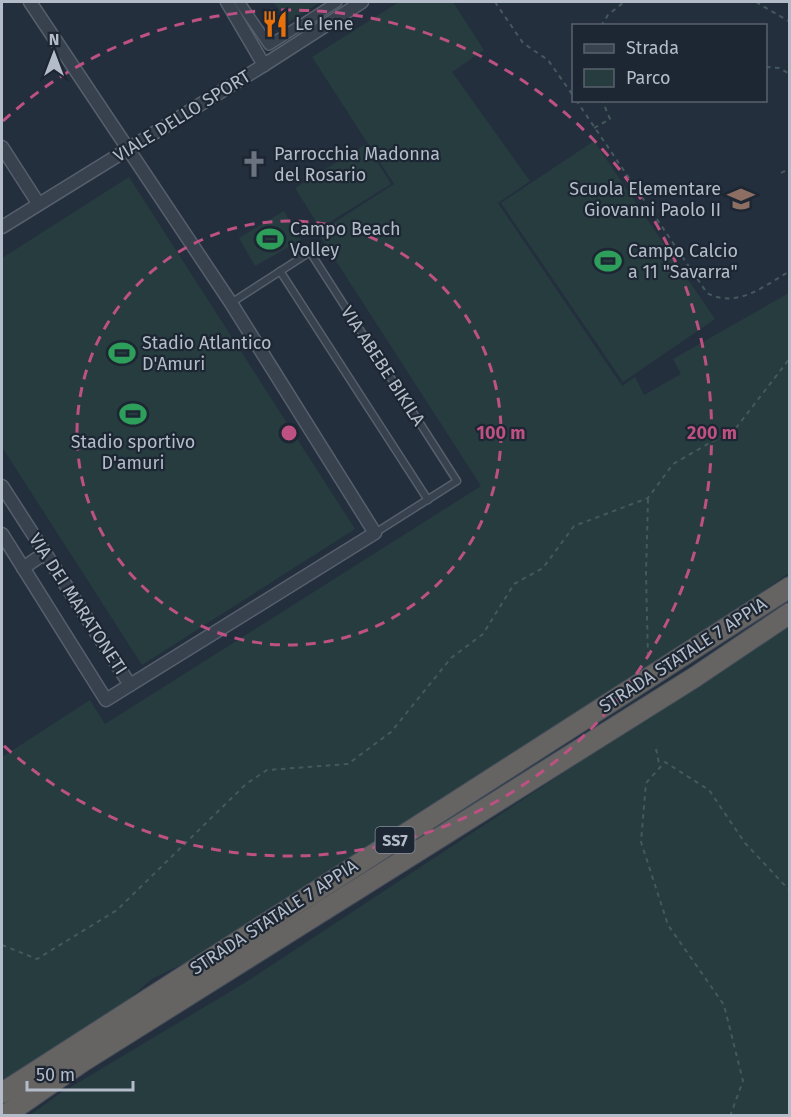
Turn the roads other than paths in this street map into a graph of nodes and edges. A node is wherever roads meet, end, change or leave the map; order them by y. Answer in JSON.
{"nodes":[{"id":1,"x":30,"y":2,"type":"edge"},
{"id":2,"x":227,"y":2,"type":"edge"},
{"id":3,"x":241,"y":2,"type":"edge"},
{"id":4,"x":337,"y":2,"type":"edge"},
{"id":5,"x":362,"y":2,"type":"edge"},
{"id":6,"x":264,"y":65,"type":"junction"},
{"id":7,"x":2,"y":147,"type":"edge"},
{"id":8,"x":129,"y":148,"type":"junction"},
{"id":9,"x":38,"y":204,"type":"junction"},
{"id":10,"x":2,"y":227,"type":"edge"},
{"id":11,"x":280,"y":271,"type":"junction"},
{"id":12,"x":231,"y":303,"type":"junction"},
{"id":13,"x":2,"y":486,"type":"edge"},
{"id":14,"x":428,"y":500,"type":"junction"},
{"id":15,"x":2,"y":534,"type":"edge"},
{"id":16,"x":375,"y":534,"type":"junction"},
{"id":17,"x":45,"y":553,"type":"junction"},
{"id":18,"x":22,"y":568,"type":"junction"},
{"id":19,"x":789,"y":586,"type":"edge"},
{"id":20,"x":789,"y":613,"type":"edge"},
{"id":21,"x":130,"y":685,"type":"junction"},
{"id":22,"x":2,"y":1093,"type":"edge"},
{"id":23,"x":4,"y":1116,"type":"edge"}],
"edges":[{"from":1,"to":8,"type":"street"},
{"from":2,"to":6,"type":"street"},
{"from":3,"to":4,"type":"street"},
{"from":5,"to":6,"type":"street","name":"VIALE DELLO SPORT"},
{"from":6,"to":8,"type":"street","name":"VIALE DELLO SPORT"},
{"from":7,"to":9,"type":"street"},
{"from":8,"to":9,"type":"street","name":"VIALE DELLO SPORT"},
{"from":8,"to":12,"type":"street"},
{"from":9,"to":10,"type":"street","name":"VIALE DELLO SPORT"},
{"from":11,"to":12,"type":"lane","name":"VIA ABEBE BIKILA"},
{"from":11,"to":14,"type":"lane","name":"VIA ABEBE BIKILA"},
{"from":11,"to":14,"type":"lane","name":"VIA ABEBE BIKILA"},
{"from":12,"to":16,"type":"street"},
{"from":13,"to":17,"type":"street","name":"VIA DEI MARATONETI"},
{"from":14,"to":16,"type":"lane","name":"VIA ABEBE BIKILA"},
{"from":15,"to":18,"type":"street","name":"VIA DEI MARATONETI"},
{"from":16,"to":21,"type":"street","name":"VIA ABEBE BIKILA"},
{"from":17,"to":18,"type":"street"},
{"from":17,"to":21,"type":"street","name":"VIA DEI MARATONETI"},
{"from":18,"to":21,"type":"street","name":"VIA DEI MARATONETI"},
{"from":19,"to":22,"type":"highway","name":"STRADA STATALE 7 APPIA","number":"SS7"},
{"from":20,"to":23,"type":"highway","name":"STRADA STATALE 7 APPIA","number":"SS7"}]}
